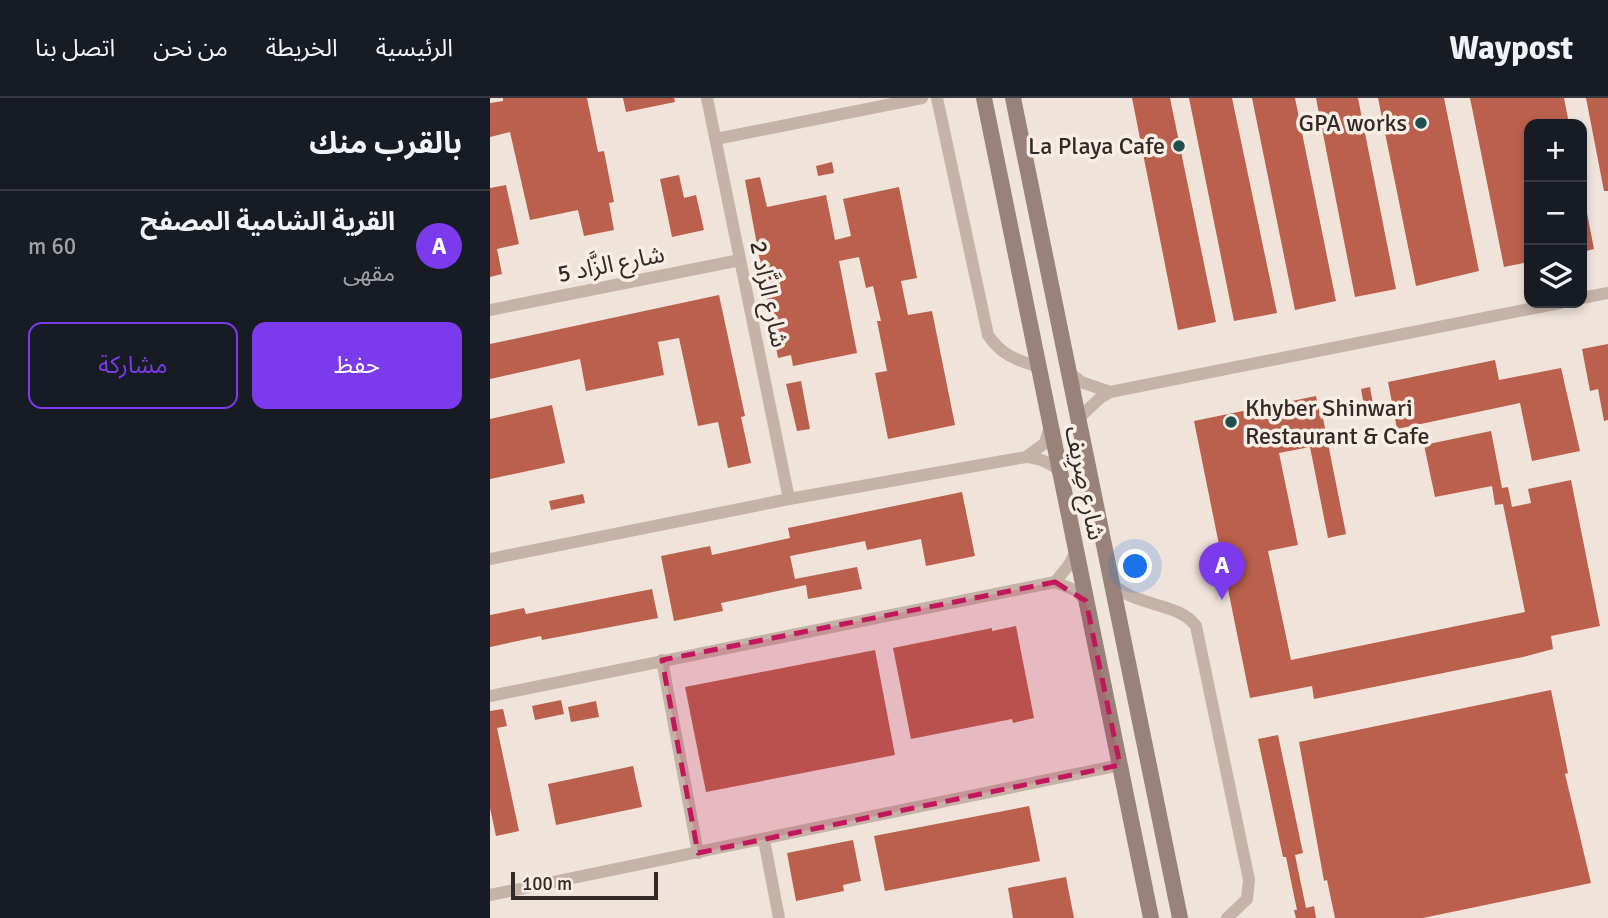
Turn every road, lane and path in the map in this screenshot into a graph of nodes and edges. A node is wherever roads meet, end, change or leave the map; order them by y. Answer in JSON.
{"nodes":[{"id":1,"x":707,"y":98,"type":"edge"},
{"id":2,"x":922,"y":98,"type":"edge"},
{"id":3,"x":937,"y":98,"type":"edge"},
{"id":4,"x":984,"y":98,"type":"edge"},
{"id":5,"x":1013,"y":98,"type":"edge"},
{"id":6,"x":716,"y":139,"type":"junction"},
{"id":7,"x":740,"y":260,"type":"junction"},
{"id":8,"x":1608,"y":293,"type":"edge"},
{"id":9,"x":1587,"y":297,"type":"edge"},
{"id":10,"x":1535,"y":308,"type":"edge"},
{"id":11,"x":490,"y":310,"type":"edge"},
{"id":12,"x":1038,"y":367,"type":"junction"},
{"id":13,"x":1070,"y":373,"type":"junction"},
{"id":14,"x":1110,"y":392,"type":"junction"},
{"id":15,"x":1080,"y":417,"type":"junction"},
{"id":16,"x":1050,"y":426,"type":"junction"},
{"id":17,"x":1026,"y":457,"type":"junction"},
{"id":18,"x":1060,"y":472,"type":"junction"},
{"id":19,"x":789,"y":499,"type":"junction"},
{"id":20,"x":1076,"y":551,"type":"junction"},
{"id":21,"x":490,"y":559,"type":"edge"},
{"id":22,"x":1055,"y":582,"type":"junction"},
{"id":23,"x":1113,"y":584,"type":"junction"},
{"id":24,"x":1086,"y":601,"type":"junction"},
{"id":25,"x":662,"y":660,"type":"junction"},
{"id":26,"x":490,"y":696,"type":"edge"},
{"id":27,"x":1120,"y":765,"type":"junction"},
{"id":28,"x":764,"y":840,"type":"junction"},
{"id":29,"x":698,"y":853,"type":"junction"},
{"id":30,"x":490,"y":895,"type":"edge"},
{"id":31,"x":779,"y":918,"type":"edge"},
{"id":32,"x":1151,"y":918,"type":"edge"},
{"id":33,"x":1180,"y":918,"type":"edge"},
{"id":34,"x":1227,"y":918,"type":"edge"}],
"edges":[{"from":1,"to":6,"type":"street","name":"شارع الزَّاد 2"},
{"from":2,"to":6,"type":"street"},
{"from":3,"to":12,"type":"street"},
{"from":4,"to":12,"type":"main road","name":"شارع صِرِيف"},
{"from":5,"to":13,"type":"main road","name":"شارع صِرِيف"},
{"from":6,"to":7,"type":"street","name":"شارع الزَّاد 2"},
{"from":7,"to":11,"type":"street","name":"شارع الزَّاد 5"},
{"from":7,"to":19,"type":"street","name":"شارع الزَّاد 2"},
{"from":8,"to":9,"type":"street"},
{"from":10,"to":14,"type":"street"},
{"from":12,"to":16,"type":"main road","name":"شارع صِرِيف"},
{"from":13,"to":14,"type":"street"},
{"from":13,"to":15,"type":"main road","name":"شارع صِرِيف"},
{"from":14,"to":15,"type":"street"},
{"from":15,"to":23,"type":"main road","name":"شارع صِرِيف"},
{"from":16,"to":17,"type":"street"},
{"from":16,"to":18,"type":"main road","name":"شارع صِرِيف"},
{"from":17,"to":18,"type":"street"},
{"from":17,"to":19,"type":"street"},
{"from":18,"to":20,"type":"main road","name":"شارع صِرِيف"},
{"from":19,"to":21,"type":"street"},
{"from":20,"to":22,"type":"street"},
{"from":20,"to":24,"type":"main road","name":"شارع صِرِيف"},
{"from":22,"to":24,"type":"street"},
{"from":22,"to":25,"type":"street"},
{"from":23,"to":33,"type":"main road","name":"شارع صِرِيف"},
{"from":23,"to":34,"type":"street"},
{"from":24,"to":27,"type":"main road","name":"شارع صِرِيف"},
{"from":25,"to":26,"type":"street"},
{"from":25,"to":29,"type":"street"},
{"from":27,"to":28,"type":"street"},
{"from":27,"to":32,"type":"main road","name":"شارع صِرِيف"},
{"from":28,"to":29,"type":"street"},
{"from":28,"to":31,"type":"street"},
{"from":29,"to":30,"type":"street"}]}
